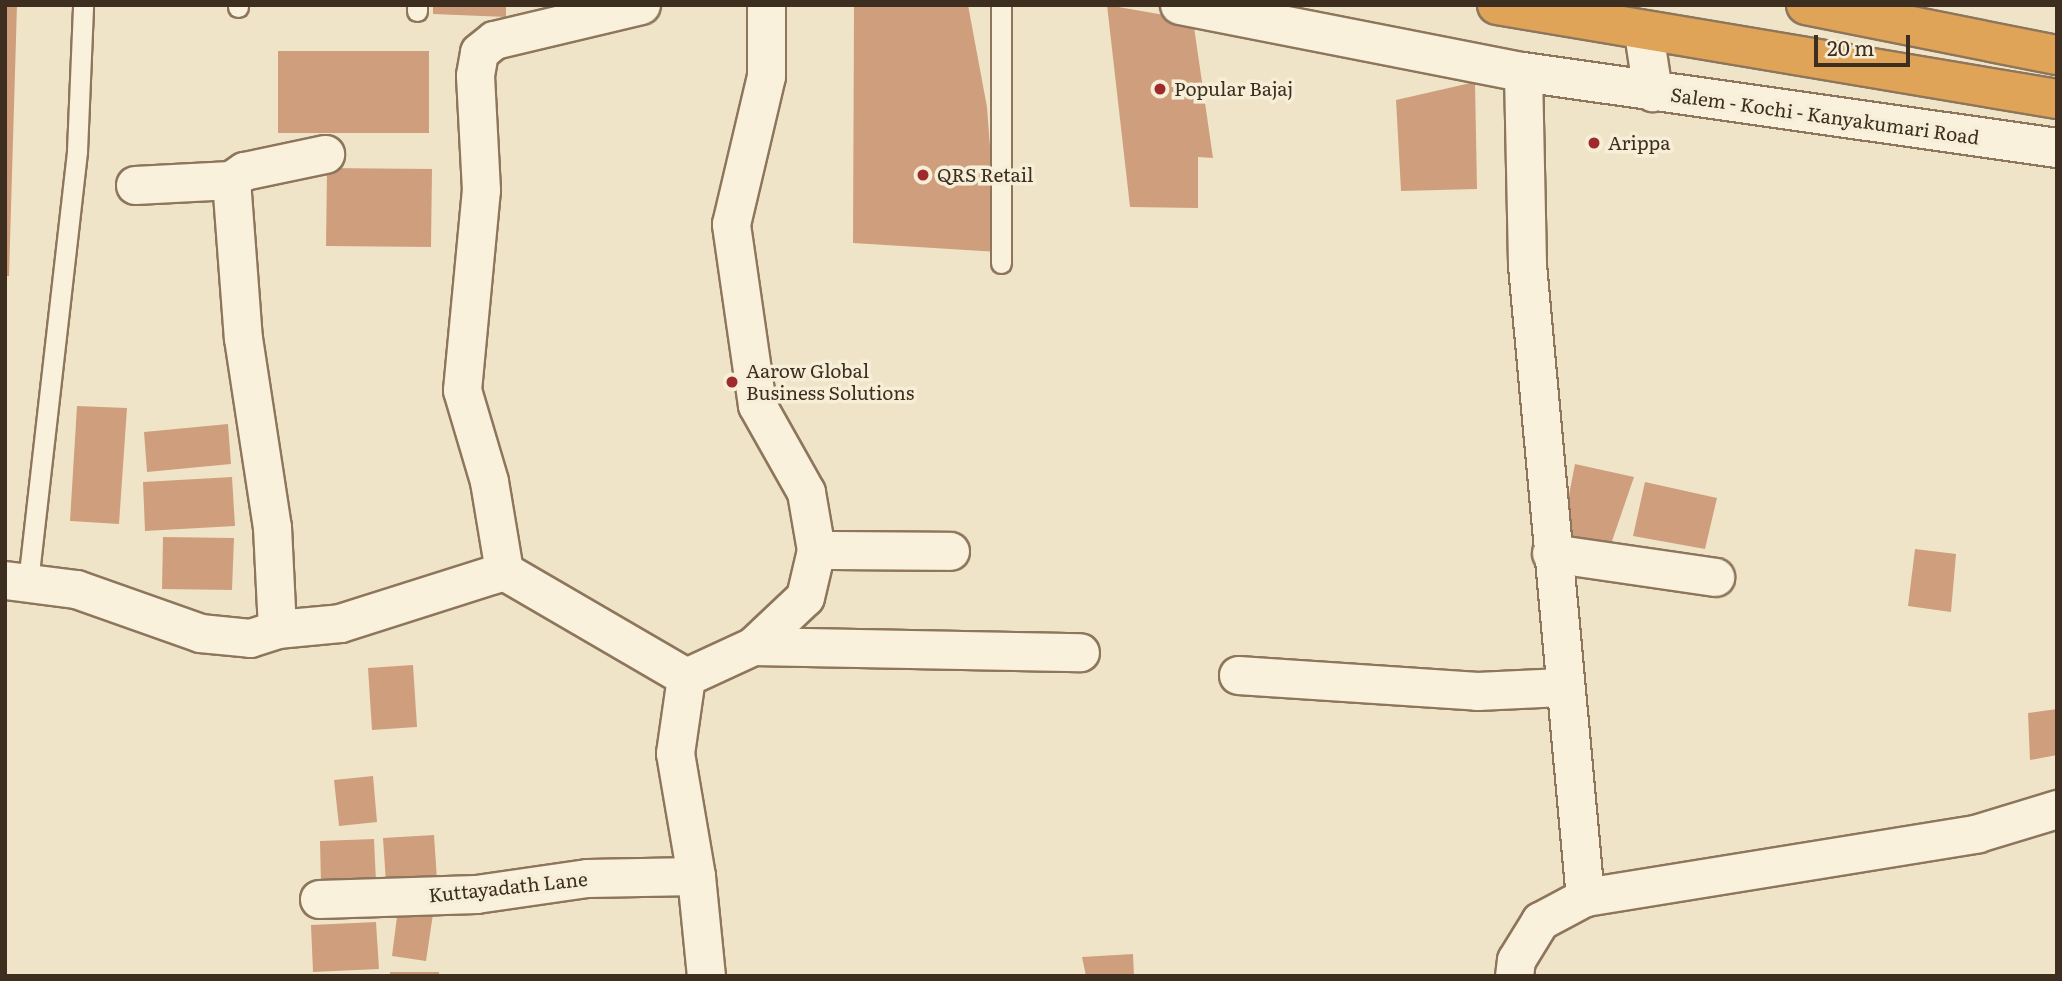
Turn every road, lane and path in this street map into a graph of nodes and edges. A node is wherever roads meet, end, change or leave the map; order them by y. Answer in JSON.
{"nodes":[{"id":1,"x":83,"y":5,"type":"edge"},
{"id":2,"x":641,"y":5,"type":"edge"},
{"id":3,"x":766,"y":5,"type":"edge"},
{"id":4,"x":1001,"y":5,"type":"edge"},
{"id":5,"x":1180,"y":5,"type":"edge"},
{"id":6,"x":1497,"y":5,"type":"edge"},
{"id":7,"x":1806,"y":5,"type":"edge"},
{"id":8,"x":1644,"y":33,"type":"junction"},
{"id":9,"x":2057,"y":55,"type":"edge"},
{"id":10,"x":1523,"y":72,"type":"junction"},
{"id":11,"x":1653,"y":92,"type":"junction"},
{"id":12,"x":2057,"y":99,"type":"edge"},
{"id":13,"x":2057,"y":148,"type":"edge"},
{"id":14,"x":326,"y":153,"type":"dead end"},
{"id":15,"x":231,"y":180,"type":"junction"},
{"id":16,"x":135,"y":185,"type":"dead end"},
{"id":17,"x":1001,"y":263,"type":"dead end"},
{"id":18,"x":816,"y":550,"type":"junction"},
{"id":19,"x":950,"y":551,"type":"dead end"},
{"id":20,"x":1551,"y":553,"type":"junction"},
{"id":21,"x":504,"y":571,"type":"junction"},
{"id":22,"x":1715,"y":577,"type":"dead end"},
{"id":23,"x":16,"y":581,"type":"edge"},
{"id":24,"x":277,"y":629,"type":"junction"},
{"id":25,"x":753,"y":646,"type":"junction"},
{"id":26,"x":1080,"y":652,"type":"dead end"},
{"id":27,"x":1238,"y":675,"type":"dead end"},
{"id":28,"x":686,"y":677,"type":"junction"},
{"id":29,"x":1562,"y":687,"type":"junction"},
{"id":30,"x":2057,"y":809,"type":"edge"},
{"id":31,"x":696,"y":876,"type":"junction"},
{"id":32,"x":1585,"y":897,"type":"junction"},
{"id":33,"x":319,"y":899,"type":"dead end"},
{"id":34,"x":706,"y":976,"type":"edge"},
{"id":35,"x":1514,"y":976,"type":"edge"}],
"edges":[{"from":1,"to":23,"type":"lane"},
{"from":2,"to":21,"type":"street"},
{"from":3,"to":18,"type":"street"},
{"from":4,"to":17,"type":"lane"},
{"from":5,"to":10,"type":"street"},
{"from":6,"to":8,"type":"highway"},
{"from":7,"to":9,"type":"highway"},
{"from":8,"to":11,"type":"street","name":"Salem - Kochi - Kanyakumari Road"},
{"from":8,"to":12,"type":"highway"},
{"from":10,"to":11,"type":"street"},
{"from":10,"to":20,"type":"street"},
{"from":11,"to":13,"type":"street","name":"Salem - Kochi - Kanyakumari Road"},
{"from":14,"to":15,"type":"street"},
{"from":15,"to":16,"type":"street"},
{"from":15,"to":24,"type":"street"},
{"from":18,"to":19,"type":"street"},
{"from":18,"to":25,"type":"street"},
{"from":20,"to":22,"type":"street"},
{"from":20,"to":29,"type":"street"},
{"from":21,"to":24,"type":"street"},
{"from":21,"to":28,"type":"street"},
{"from":23,"to":24,"type":"street"},
{"from":25,"to":26,"type":"street"},
{"from":25,"to":28,"type":"street"},
{"from":27,"to":29,"type":"street"},
{"from":28,"to":31,"type":"street"},
{"from":29,"to":32,"type":"street"},
{"from":30,"to":32,"type":"street"},
{"from":31,"to":33,"type":"street","name":"Kuttayadath Lane"},
{"from":31,"to":34,"type":"street"},
{"from":32,"to":35,"type":"street"}]}
